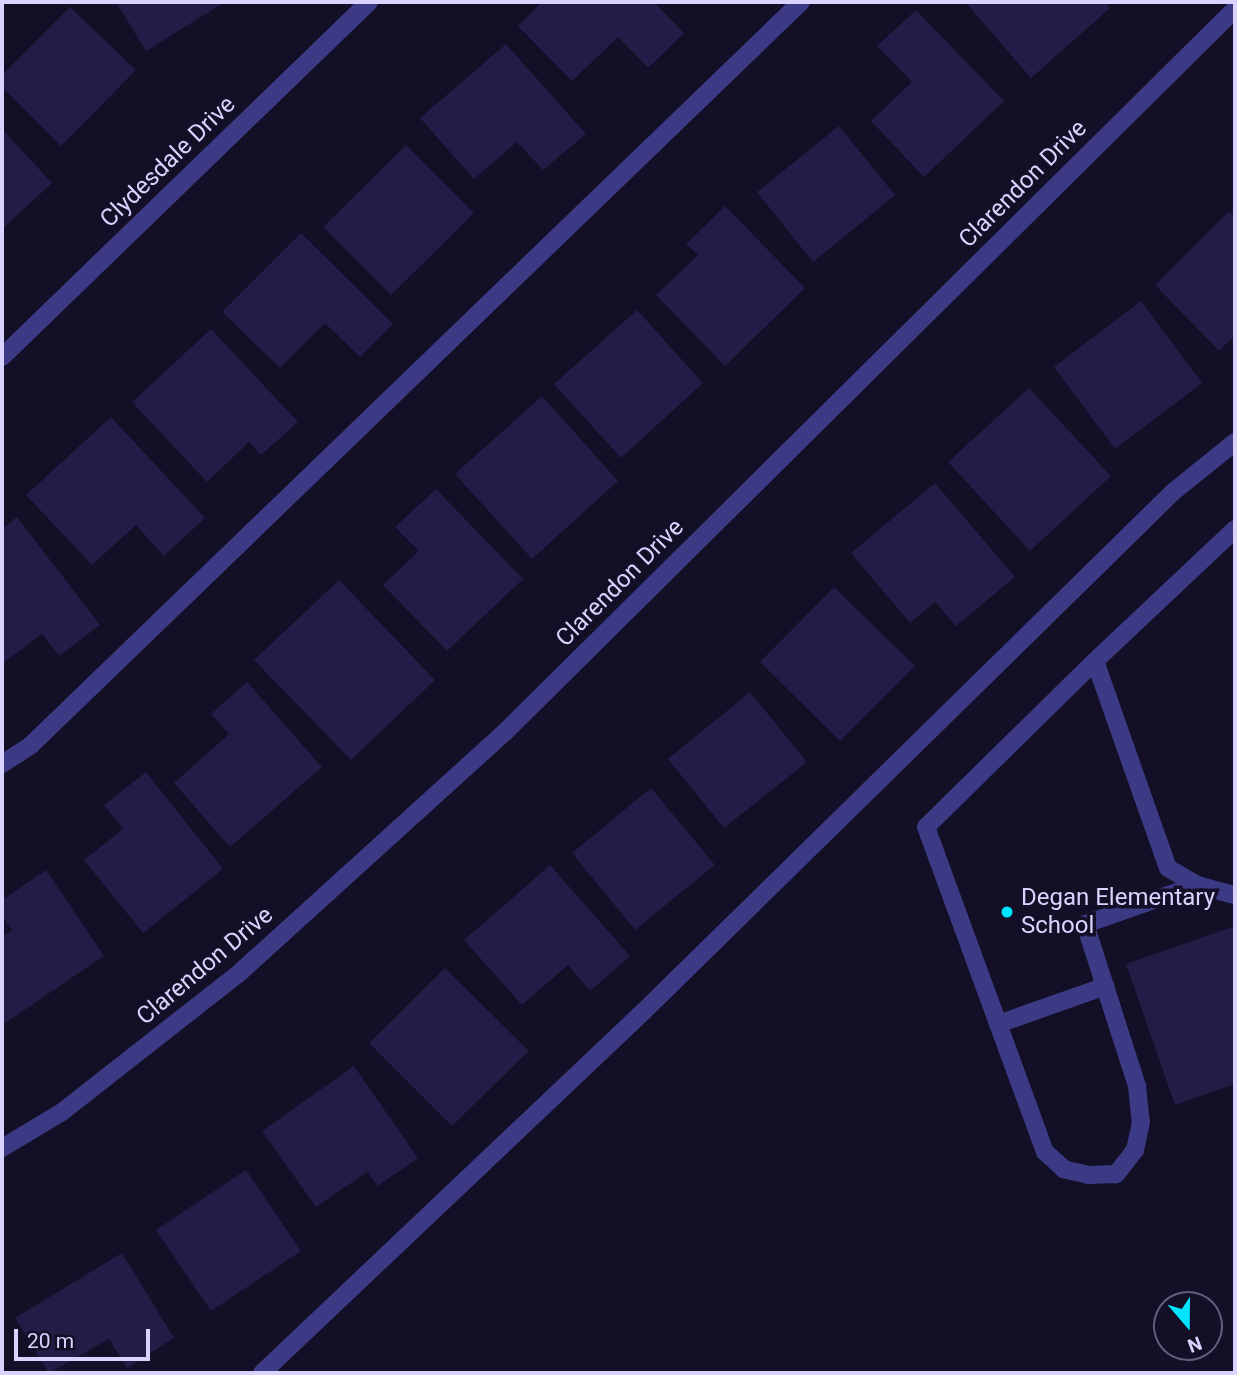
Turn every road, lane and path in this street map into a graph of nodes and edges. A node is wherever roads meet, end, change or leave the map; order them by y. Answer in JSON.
{"nodes":[{"id":1,"x":369,"y":2,"type":"edge"},
{"id":2,"x":801,"y":2,"type":"edge"},
{"id":3,"x":1235,"y":9,"type":"edge"},
{"id":4,"x":2,"y":357,"type":"edge"},
{"id":5,"x":1235,"y":442,"type":"edge"},
{"id":6,"x":1235,"y":529,"type":"edge"},
{"id":7,"x":1095,"y":661,"type":"junction"},
{"id":8,"x":2,"y":764,"type":"edge"},
{"id":9,"x":1197,"y":885,"type":"junction"},
{"id":10,"x":1235,"y":895,"type":"edge"},
{"id":11,"x":1106,"y":986,"type":"junction"},
{"id":12,"x":998,"y":1024,"type":"junction"},
{"id":13,"x":2,"y":1148,"type":"edge"},
{"id":14,"x":262,"y":1373,"type":"edge"}],
"edges":[{"from":1,"to":4,"type":"street","name":"Clydesdale Drive"},
{"from":2,"to":8,"type":"street"},
{"from":3,"to":13,"type":"street","name":"Clarendon Drive"},
{"from":5,"to":14,"type":"street"},
{"from":6,"to":7,"type":"street"},
{"from":7,"to":9,"type":"street"},
{"from":7,"to":12,"type":"street"},
{"from":9,"to":10,"type":"street"},
{"from":9,"to":11,"type":"street"},
{"from":11,"to":12,"type":"street"},
{"from":11,"to":12,"type":"street"}]}
